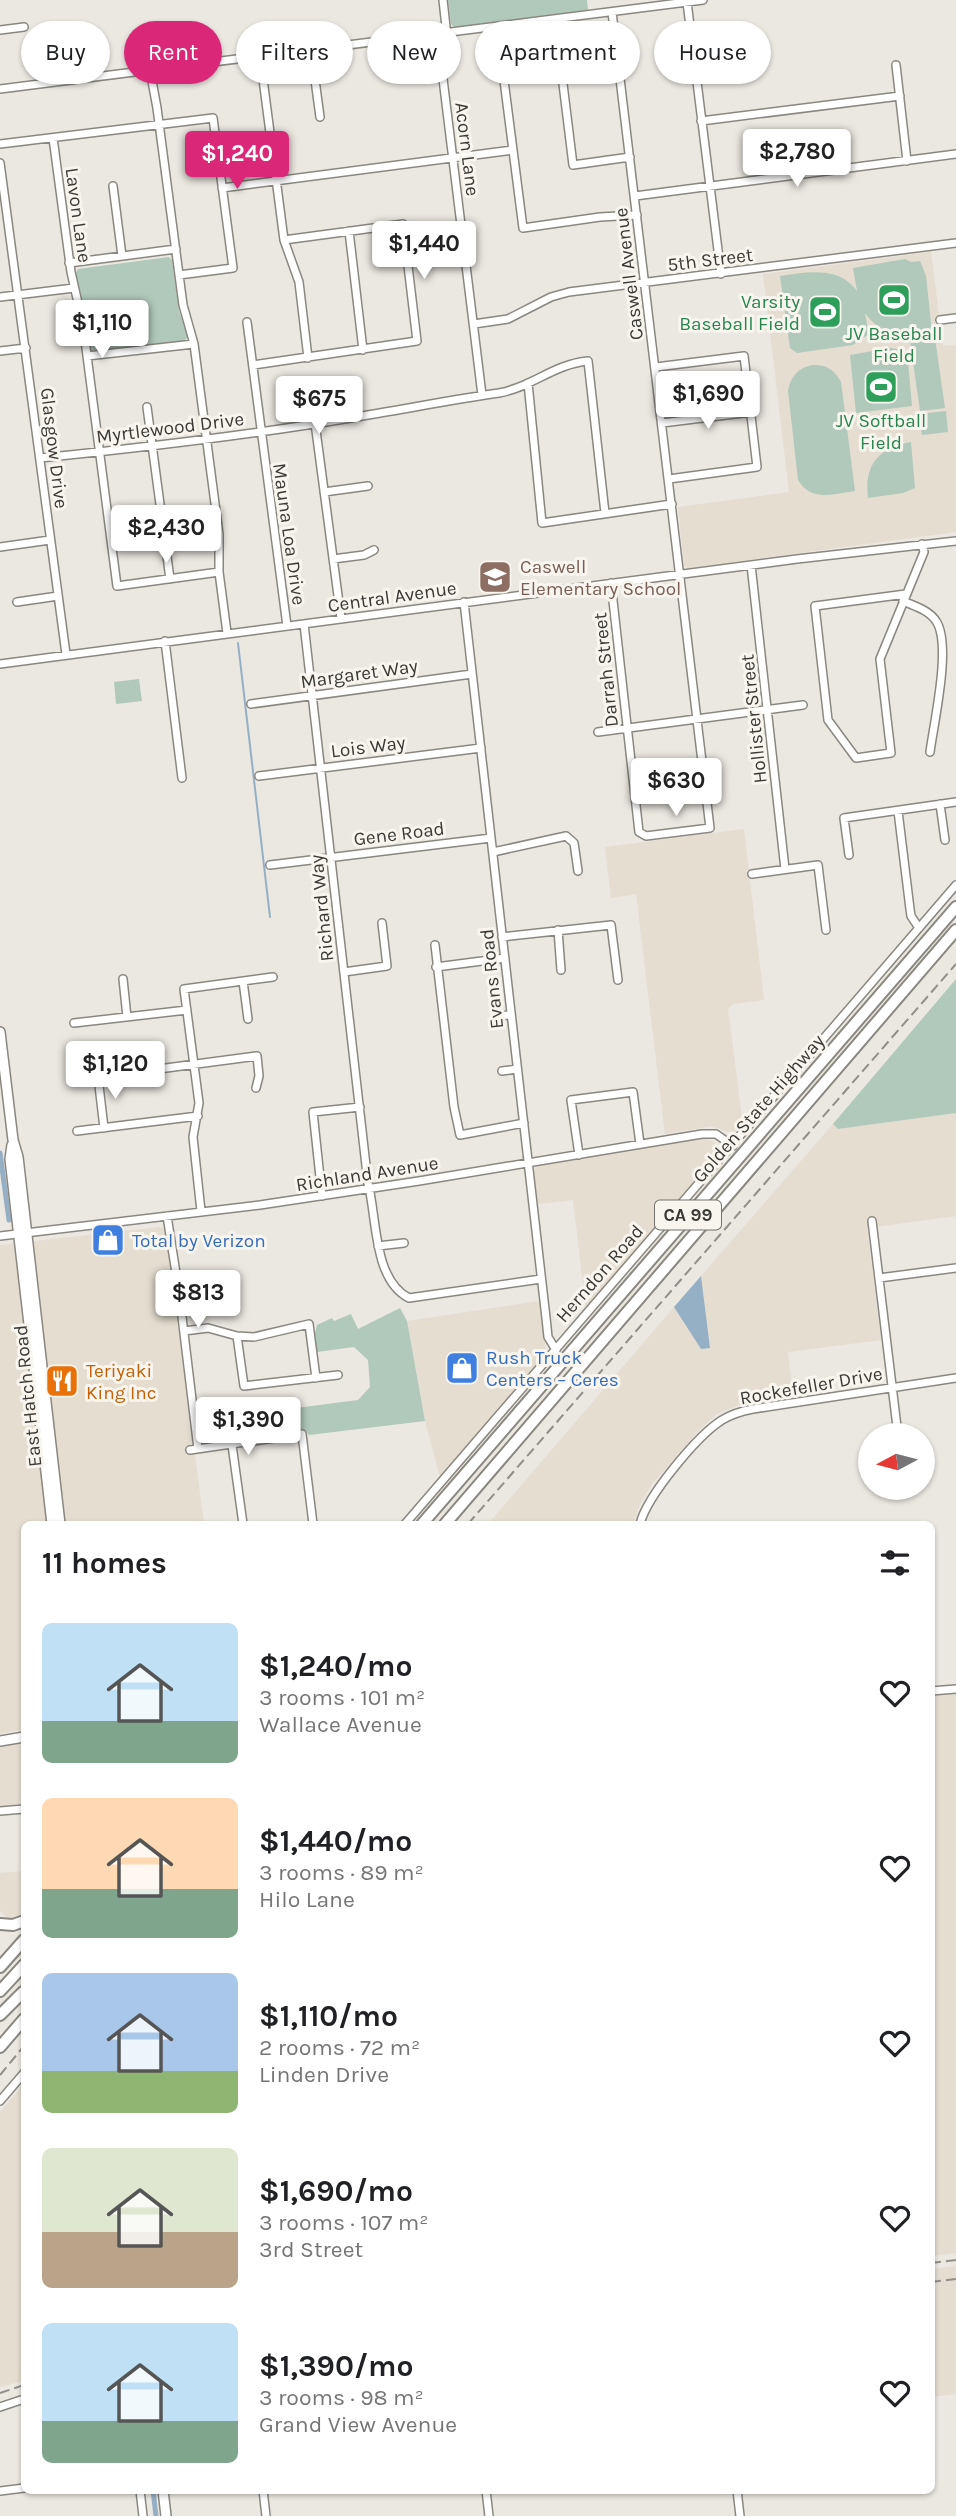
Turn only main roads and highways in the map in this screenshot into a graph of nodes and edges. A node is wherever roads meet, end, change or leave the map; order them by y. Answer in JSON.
{"nodes":[{"id":1,"x":956,"y":907,"type":"edge"},
{"id":2,"x":956,"y":930,"type":"edge"},
{"id":3,"x":0,"y":1032,"type":"edge"},
{"id":4,"x":22,"y":1233,"type":"junction"},
{"id":5,"x":52,"y":1521,"type":"edge"},
{"id":6,"x":60,"y":1521,"type":"edge"},
{"id":7,"x":425,"y":1521,"type":"edge"},
{"id":8,"x":448,"y":1521,"type":"edge"},
{"id":9,"x":21,"y":1738,"type":"edge"},
{"id":10,"x":0,"y":1741,"type":"edge"},
{"id":11,"x":21,"y":1922,"type":"edge"},
{"id":12,"x":0,"y":1924,"type":"edge"},
{"id":13,"x":21,"y":1943,"type":"edge"},
{"id":14,"x":0,"y":1967,"type":"edge"},
{"id":15,"x":21,"y":1968,"type":"edge"},
{"id":16,"x":0,"y":1991,"type":"edge"},
{"id":17,"x":21,"y":1995,"type":"edge"},
{"id":18,"x":21,"y":1996,"type":"edge"},
{"id":19,"x":0,"y":2015,"type":"edge"},
{"id":20,"x":0,"y":2021,"type":"edge"},
{"id":21,"x":21,"y":2023,"type":"edge"},
{"id":22,"x":0,"y":2048,"type":"edge"},
{"id":23,"x":163,"y":2494,"type":"edge"},
{"id":24,"x":166,"y":2516,"type":"edge"}],
"edges":[{"from":1,"to":7,"type":"highway","name":"Golden State Highway","number":"CA 99"},
{"from":2,"to":8,"type":"highway","name":"Golden State Highway","number":"CA 99"},
{"from":3,"to":4,"type":"main road","name":"East Hatch Road"},
{"from":4,"to":5,"type":"main road","name":"East Hatch Road"},
{"from":4,"to":6,"type":"main road","name":"East Hatch Road"},
{"from":9,"to":10,"type":"main road"},
{"from":11,"to":12,"type":"highway"},
{"from":13,"to":14,"type":"highway"},
{"from":15,"to":16,"type":"highway"},
{"from":17,"to":19,"type":"highway"},
{"from":18,"to":20,"type":"main road"},
{"from":21,"to":22,"type":"highway"},
{"from":23,"to":24,"type":"main road"}]}
